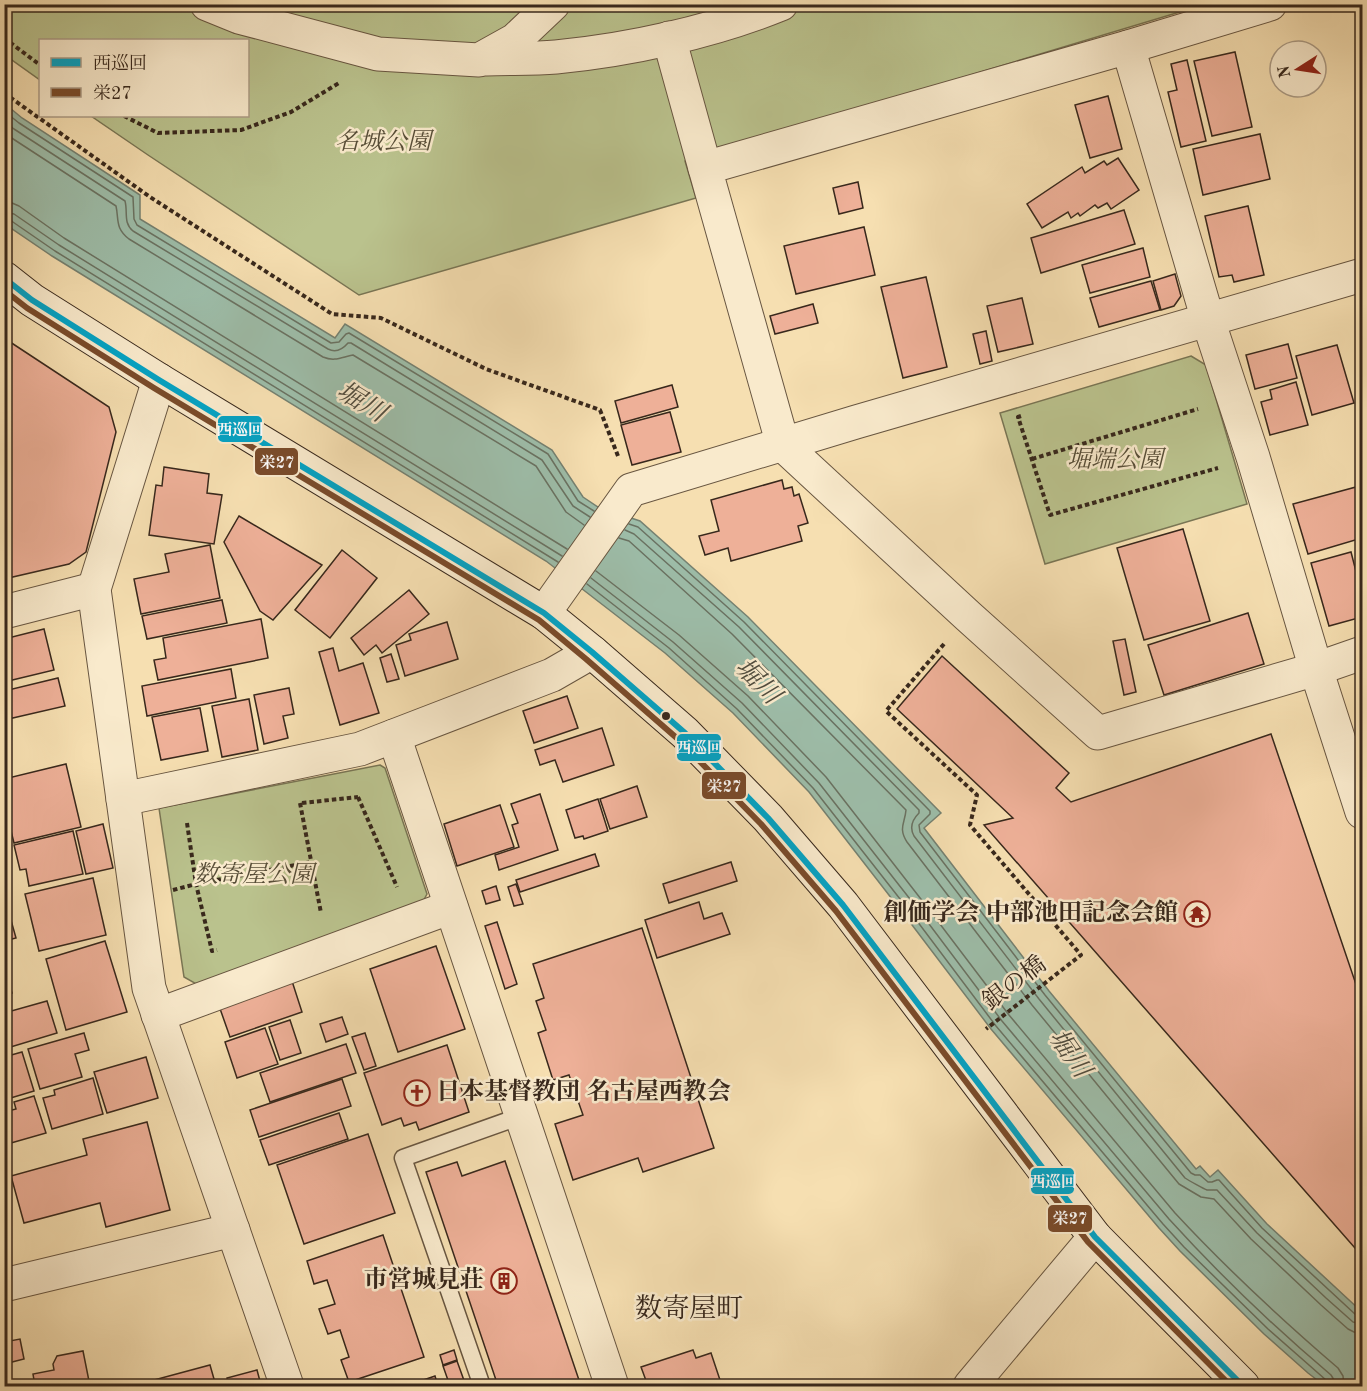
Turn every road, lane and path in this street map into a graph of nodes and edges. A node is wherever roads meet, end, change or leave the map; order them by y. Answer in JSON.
{"nodes":[{"id":1,"x":207,"y":4,"type":"edge"},
{"id":2,"x":553,"y":4,"type":"edge"},
{"id":3,"x":781,"y":4,"type":"edge"},
{"id":4,"x":1270,"y":4,"type":"edge"},
{"id":5,"x":4,"y":38,"type":"edge"},
{"id":6,"x":669,"y":38,"type":"junction"},
{"id":7,"x":1128,"y":47,"type":"junction"},
{"id":8,"x":378,"y":54,"type":"junction"},
{"id":9,"x":478,"y":60,"type":"junction"},
{"id":10,"x":39,"y":64,"type":"edge"},
{"id":11,"x":4,"y":93,"type":"edge"},
{"id":12,"x":126,"y":117,"type":"edge"},
{"id":13,"x":705,"y":168,"type":"junction"},
{"id":14,"x":1362,"y":275,"type":"edge"},
{"id":15,"x":4,"y":278,"type":"edge"},
{"id":16,"x":1208,"y":320,"type":"junction"},
{"id":17,"x":159,"y":380,"type":"junction"},
{"id":18,"x":1200,"y":409,"type":"dead end"},
{"id":19,"x":1026,"y":415,"type":"dead end"},
{"id":20,"x":783,"y":445,"type":"junction"},
{"id":21,"x":1253,"y":457,"type":"junction"},
{"id":22,"x":1215,"y":458,"type":"dead end"},
{"id":23,"x":1032,"y":459,"type":"junction"},
{"id":24,"x":1218,"y":468,"type":"junction"},
{"id":25,"x":624,"y":498,"type":"junction"},
{"id":26,"x":93,"y":589,"type":"junction"},
{"id":27,"x":4,"y":612,"type":"edge"},
{"id":28,"x":544,"y":613,"type":"junction"},
{"id":29,"x":968,"y":616,"type":"junction"},
{"id":30,"x":592,"y":652,"type":"junction"},
{"id":31,"x":1362,"y":653,"type":"edge"},
{"id":32,"x":1316,"y":669,"type":"junction"},
{"id":33,"x":394,"y":736,"type":"junction"},
{"id":34,"x":123,"y":799,"type":"junction"},
{"id":35,"x":300,"y":803,"type":"junction"},
{"id":36,"x":289,"y":804,"type":"dead end"},
{"id":37,"x":1362,"y":812,"type":"edge"},
{"id":38,"x":186,"y":816,"type":"dead end"},
{"id":39,"x":311,"y":862,"type":"junction"},
{"id":40,"x":196,"y":884,"type":"junction"},
{"id":41,"x":399,"y":891,"type":"dead end"},
{"id":42,"x":137,"y":898,"type":"junction"},
{"id":43,"x":451,"y":906,"type":"junction"},
{"id":44,"x":322,"y":923,"type":"dead end"},
{"id":45,"x":223,"y":949,"type":"dead end"},
{"id":46,"x":158,"y":1015,"type":"junction"},
{"id":47,"x":984,"y":1030,"type":"dead end"},
{"id":48,"x":521,"y":1116,"type":"junction"},
{"id":49,"x":233,"y":1230,"type":"junction"},
{"id":50,"x":1095,"y":1237,"type":"junction"},
{"id":51,"x":7,"y":1276,"type":"edge"},
{"id":52,"x":287,"y":1386,"type":"edge"},
{"id":53,"x":482,"y":1386,"type":"edge"},
{"id":54,"x":612,"y":1386,"type":"edge"},
{"id":55,"x":970,"y":1386,"type":"edge"},
{"id":56,"x":1243,"y":1386,"type":"edge"}],
"edges":[{"from":1,"to":8,"type":"street"},
{"from":2,"to":9,"type":"street"},
{"from":3,"to":6,"type":"street"},
{"from":4,"to":7,"type":"street"},
{"from":5,"to":10,"type":"path"},
{"from":6,"to":9,"type":"street"},
{"from":6,"to":13,"type":"street"},
{"from":7,"to":13,"type":"street"},
{"from":7,"to":16,"type":"street"},
{"from":8,"to":9,"type":"street"},
{"from":8,"to":12,"type":"path"},
{"from":11,"to":25,"type":"path"},
{"from":13,"to":20,"type":"street"},
{"from":14,"to":16,"type":"street"},
{"from":15,"to":17,"type":"street"},
{"from":16,"to":20,"type":"street"},
{"from":16,"to":21,"type":"street"},
{"from":17,"to":26,"type":"street"},
{"from":17,"to":28,"type":"street"},
{"from":18,"to":23,"type":"path"},
{"from":19,"to":23,"type":"path"},
{"from":20,"to":25,"type":"street"},
{"from":20,"to":29,"type":"street"},
{"from":21,"to":24,"type":"path"},
{"from":21,"to":32,"type":"street"},
{"from":22,"to":24,"type":"path"},
{"from":23,"to":24,"type":"path"},
{"from":25,"to":28,"type":"street"},
{"from":26,"to":27,"type":"street"},
{"from":26,"to":34,"type":"street"},
{"from":28,"to":30,"type":"street"},
{"from":29,"to":32,"type":"street"},
{"from":29,"to":47,"type":"path","name":"銀の橋"},
{"from":30,"to":33,"type":"street"},
{"from":30,"to":50,"type":"street"},
{"from":31,"to":32,"type":"street"},
{"from":32,"to":37,"type":"street"},
{"from":33,"to":34,"type":"street"},
{"from":33,"to":43,"type":"street"},
{"from":34,"to":42,"type":"street"},
{"from":35,"to":36,"type":"path"},
{"from":35,"to":39,"type":"path"},
{"from":35,"to":41,"type":"path"},
{"from":38,"to":40,"type":"path"},
{"from":39,"to":40,"type":"path"},
{"from":39,"to":44,"type":"path"},
{"from":40,"to":42,"type":"path"},
{"from":40,"to":45,"type":"path"},
{"from":42,"to":46,"type":"street"},
{"from":43,"to":46,"type":"street"},
{"from":43,"to":48,"type":"street"},
{"from":46,"to":49,"type":"street"},
{"from":48,"to":53,"type":"lane"},
{"from":48,"to":54,"type":"street"},
{"from":49,"to":51,"type":"street"},
{"from":49,"to":52,"type":"street"},
{"from":50,"to":55,"type":"street"},
{"from":50,"to":56,"type":"street"}]}
